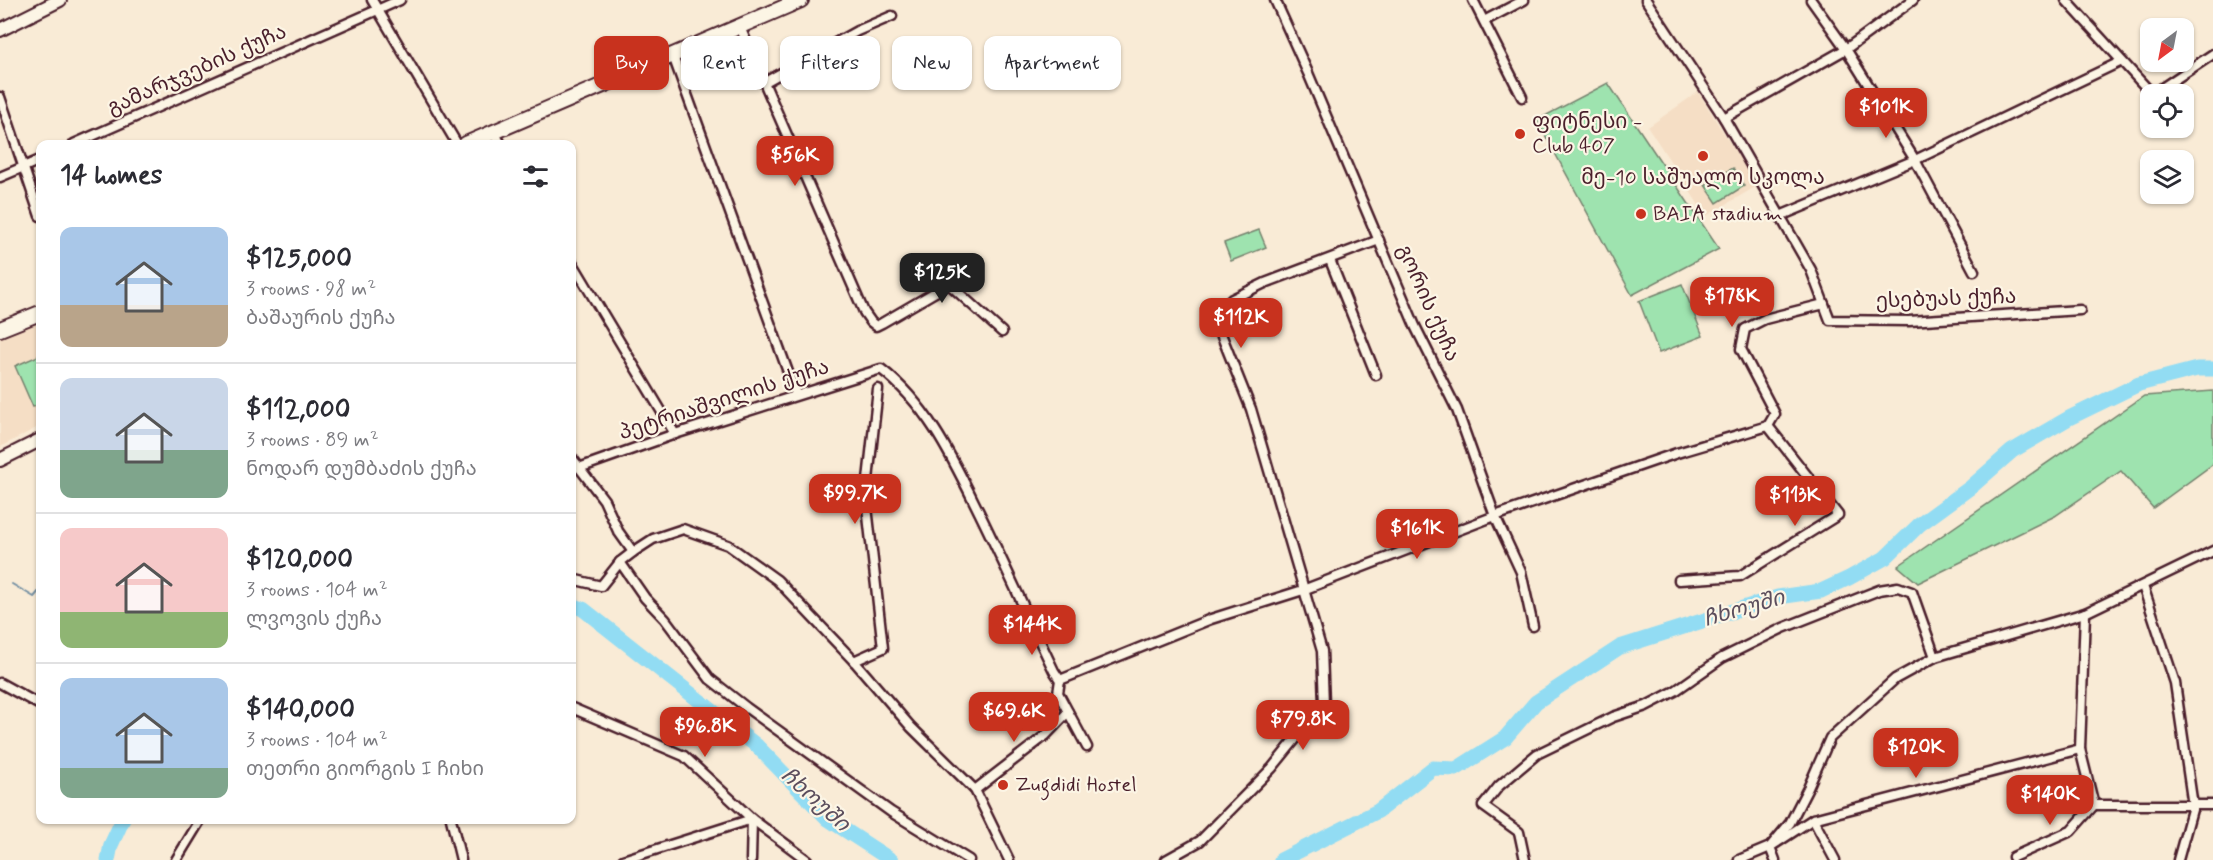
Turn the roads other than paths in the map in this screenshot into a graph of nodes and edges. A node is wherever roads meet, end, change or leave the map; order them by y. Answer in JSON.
{"nodes":[{"id":1,"x":60,"y":0,"type":"edge"},
{"id":2,"x":372,"y":0,"type":"edge"},
{"id":3,"x":400,"y":0,"type":"edge"},
{"id":4,"x":801,"y":0,"type":"edge"},
{"id":5,"x":1275,"y":0,"type":"edge"},
{"id":6,"x":1473,"y":0,"type":"edge"},
{"id":7,"x":1524,"y":0,"type":"edge"},
{"id":8,"x":1646,"y":0,"type":"edge"},
{"id":9,"x":1811,"y":0,"type":"edge"},
{"id":10,"x":1913,"y":0,"type":"edge"},
{"id":11,"x":2066,"y":0,"type":"edge"},
{"id":12,"x":378,"y":10,"type":"junction"},
{"id":13,"x":892,"y":16,"type":"dead end"},
{"id":14,"x":1484,"y":21,"type":"junction"},
{"id":15,"x":740,"y":27,"type":"junction"},
{"id":16,"x":0,"y":30,"type":"edge"},
{"id":17,"x":744,"y":36,"type":"edge"},
{"id":18,"x":1846,"y":49,"type":"junction"},
{"id":19,"x":2213,"y":54,"type":"edge"},
{"id":20,"x":673,"y":56,"type":"junction"},
{"id":21,"x":2120,"y":62,"type":"junction"},
{"id":22,"x":768,"y":80,"type":"edge"},
{"id":23,"x":2142,"y":84,"type":"edge"},
{"id":24,"x":2167,"y":84,"type":"edge"},
{"id":25,"x":768,"y":89,"type":"edge"},
{"id":26,"x":0,"y":97,"type":"edge"},
{"id":27,"x":1522,"y":97,"type":"dead end"},
{"id":28,"x":1724,"y":118,"type":"junction"},
{"id":29,"x":497,"y":138,"type":"edge"},
{"id":30,"x":84,"y":140,"type":"edge"},
{"id":31,"x":455,"y":140,"type":"edge"},
{"id":32,"x":1914,"y":160,"type":"junction"},
{"id":33,"x":36,"y":162,"type":"edge"},
{"id":34,"x":25,"y":167,"type":"junction"},
{"id":35,"x":0,"y":177,"type":"edge"},
{"id":36,"x":36,"y":203,"type":"edge"},
{"id":37,"x":1780,"y":216,"type":"junction"},
{"id":38,"x":1379,"y":240,"type":"junction"},
{"id":39,"x":1330,"y":260,"type":"junction"},
{"id":40,"x":576,"y":269,"type":"edge"},
{"id":41,"x":1974,"y":271,"type":"dead end"},
{"id":42,"x":1824,"y":304,"type":"junction"},
{"id":43,"x":2080,"y":310,"type":"dead end"},
{"id":44,"x":36,"y":315,"type":"edge"},
{"id":45,"x":0,"y":329,"type":"edge"},
{"id":46,"x":1002,"y":332,"type":"dead end"},
{"id":47,"x":1376,"y":375,"type":"dead end"},
{"id":48,"x":878,"y":389,"type":"dead end"},
{"id":49,"x":796,"y":394,"type":"junction"},
{"id":50,"x":1768,"y":426,"type":"junction"},
{"id":51,"x":675,"y":434,"type":"junction"},
{"id":52,"x":36,"y":442,"type":"edge"},
{"id":53,"x":0,"y":460,"type":"edge"},
{"id":54,"x":576,"y":464,"type":"edge"},
{"id":55,"x":579,"y":468,"type":"junction"},
{"id":56,"x":1495,"y":516,"type":"junction"},
{"id":57,"x":2213,"y":551,"type":"edge"},
{"id":58,"x":633,"y":552,"type":"junction"},
{"id":59,"x":621,"y":562,"type":"junction"},
{"id":60,"x":576,"y":580,"type":"edge"},
{"id":61,"x":1679,"y":580,"type":"dead end"},
{"id":62,"x":2143,"y":586,"type":"junction"},
{"id":63,"x":1303,"y":590,"type":"junction"},
{"id":64,"x":2085,"y":613,"type":"junction"},
{"id":65,"x":1533,"y":626,"type":"dead end"},
{"id":66,"x":1935,"y":657,"type":"junction"},
{"id":67,"x":854,"y":661,"type":"junction"},
{"id":68,"x":1060,"y":680,"type":"junction"},
{"id":69,"x":0,"y":683,"type":"edge"},
{"id":70,"x":36,"y":703,"type":"edge"},
{"id":71,"x":576,"y":710,"type":"edge"},
{"id":72,"x":1068,"y":712,"type":"junction"},
{"id":73,"x":1088,"y":747,"type":"dead end"},
{"id":74,"x":2080,"y":749,"type":"junction"},
{"id":75,"x":975,"y":790,"type":"junction"},
{"id":76,"x":2094,"y":805,"type":"junction"},
{"id":77,"x":2213,"y":805,"type":"edge"},
{"id":78,"x":2193,"y":806,"type":"junction"},
{"id":79,"x":752,"y":819,"type":"junction"},
{"id":80,"x":1813,"y":819,"type":"junction"},
{"id":81,"x":198,"y":824,"type":"edge"},
{"id":82,"x":452,"y":824,"type":"edge"},
{"id":83,"x":1770,"y":847,"type":"junction"},
{"id":84,"x":2013,"y":857,"type":"dead end"},
{"id":85,"x":176,"y":860,"type":"edge"},
{"id":86,"x":461,"y":860,"type":"edge"},
{"id":87,"x":623,"y":860,"type":"edge"},
{"id":88,"x":750,"y":860,"type":"edge"},
{"id":89,"x":807,"y":860,"type":"edge"},
{"id":90,"x":969,"y":860,"type":"edge"},
{"id":91,"x":1009,"y":860,"type":"edge"},
{"id":92,"x":1166,"y":860,"type":"edge"},
{"id":93,"x":1525,"y":860,"type":"edge"},
{"id":94,"x":1739,"y":860,"type":"edge"},
{"id":95,"x":1775,"y":860,"type":"edge"},
{"id":96,"x":1835,"y":860,"type":"edge"},
{"id":97,"x":2178,"y":860,"type":"edge"}],
"edges":[{"from":1,"to":16,"type":"main road"},
{"from":2,"to":12,"type":"street"},
{"from":3,"to":12,"type":"street","name":"გამარჯვების ქუჩა"},
{"from":4,"to":15,"type":"highway"},
{"from":5,"to":38,"type":"street","name":"გორის ქუჩა"},
{"from":6,"to":14,"type":"street"},
{"from":7,"to":14,"type":"street"},
{"from":8,"to":28,"type":"street","name":"ესებუას ქუჩა"},
{"from":9,"to":18,"type":"street"},
{"from":10,"to":18,"type":"street"},
{"from":11,"to":21,"type":"street"},
{"from":12,"to":30,"type":"street","name":"გამარჯვების ქუჩა"},
{"from":12,"to":31,"type":"street"},
{"from":13,"to":22,"type":"street"},
{"from":14,"to":27,"type":"street"},
{"from":15,"to":17,"type":"street"},
{"from":15,"to":20,"type":"highway"},
{"from":18,"to":28,"type":"street"},
{"from":18,"to":32,"type":"street"},
{"from":19,"to":24,"type":"street"},
{"from":20,"to":29,"type":"highway"},
{"from":20,"to":49,"type":"street"},
{"from":21,"to":23,"type":"street"},
{"from":21,"to":32,"type":"street"},
{"from":25,"to":46,"type":"street"},
{"from":26,"to":34,"type":"street"},
{"from":28,"to":37,"type":"street","name":"ესებუას ქუჩა"},
{"from":32,"to":37,"type":"street"},
{"from":32,"to":41,"type":"street"},
{"from":33,"to":34,"type":"street"},
{"from":34,"to":35,"type":"street"},
{"from":34,"to":36,"type":"street"},
{"from":37,"to":42,"type":"street","name":"ესებუას ქუჩა"},
{"from":38,"to":39,"type":"street"},
{"from":38,"to":56,"type":"street","name":"გორის ქუჩა"},
{"from":39,"to":47,"type":"street"},
{"from":39,"to":63,"type":"street"},
{"from":40,"to":51,"type":"street"},
{"from":42,"to":43,"type":"street","name":"ესებუას ქუჩა"},
{"from":42,"to":50,"type":"street"},
{"from":44,"to":45,"type":"highway"},
{"from":48,"to":67,"type":"street"},
{"from":49,"to":51,"type":"street","name":"პეტრიაშვილის ქუჩა"},
{"from":49,"to":68,"type":"street","name":"პეტრიაშვილის ქუჩა"},
{"from":50,"to":56,"type":"street"},
{"from":50,"to":61,"type":"street"},
{"from":51,"to":55,"type":"street","name":"პეტრიაშვილის ქუჩა"},
{"from":52,"to":53,"type":"main road"},
{"from":54,"to":55,"type":"street"},
{"from":55,"to":58,"type":"street"},
{"from":56,"to":63,"type":"street"},
{"from":56,"to":65,"type":"street","name":"გორის ქუჩა"},
{"from":57,"to":62,"type":"street"},
{"from":58,"to":59,"type":"street"},
{"from":58,"to":67,"type":"street"},
{"from":59,"to":60,"type":"street"},
{"from":59,"to":90,"type":"street"},
{"from":62,"to":64,"type":"street"},
{"from":62,"to":78,"type":"street"},
{"from":63,"to":68,"type":"street"},
{"from":63,"to":92,"type":"street"},
{"from":64,"to":66,"type":"street"},
{"from":64,"to":74,"type":"street"},
{"from":66,"to":83,"type":"street"},
{"from":66,"to":93,"type":"street"},
{"from":67,"to":75,"type":"street"},
{"from":68,"to":72,"type":"street"},
{"from":69,"to":70,"type":"street"},
{"from":71,"to":79,"type":"street"},
{"from":72,"to":73,"type":"street"},
{"from":72,"to":75,"type":"street"},
{"from":74,"to":76,"type":"street"},
{"from":74,"to":80,"type":"street"},
{"from":75,"to":91,"type":"street"},
{"from":76,"to":78,"type":"street"},
{"from":76,"to":84,"type":"street"},
{"from":77,"to":78,"type":"street"},
{"from":78,"to":97,"type":"street"},
{"from":79,"to":87,"type":"street"},
{"from":79,"to":88,"type":"street"},
{"from":79,"to":89,"type":"street"},
{"from":80,"to":83,"type":"street"},
{"from":80,"to":96,"type":"street"},
{"from":81,"to":85,"type":"street"},
{"from":82,"to":86,"type":"street"},
{"from":83,"to":94,"type":"street"},
{"from":83,"to":95,"type":"street"}]}
